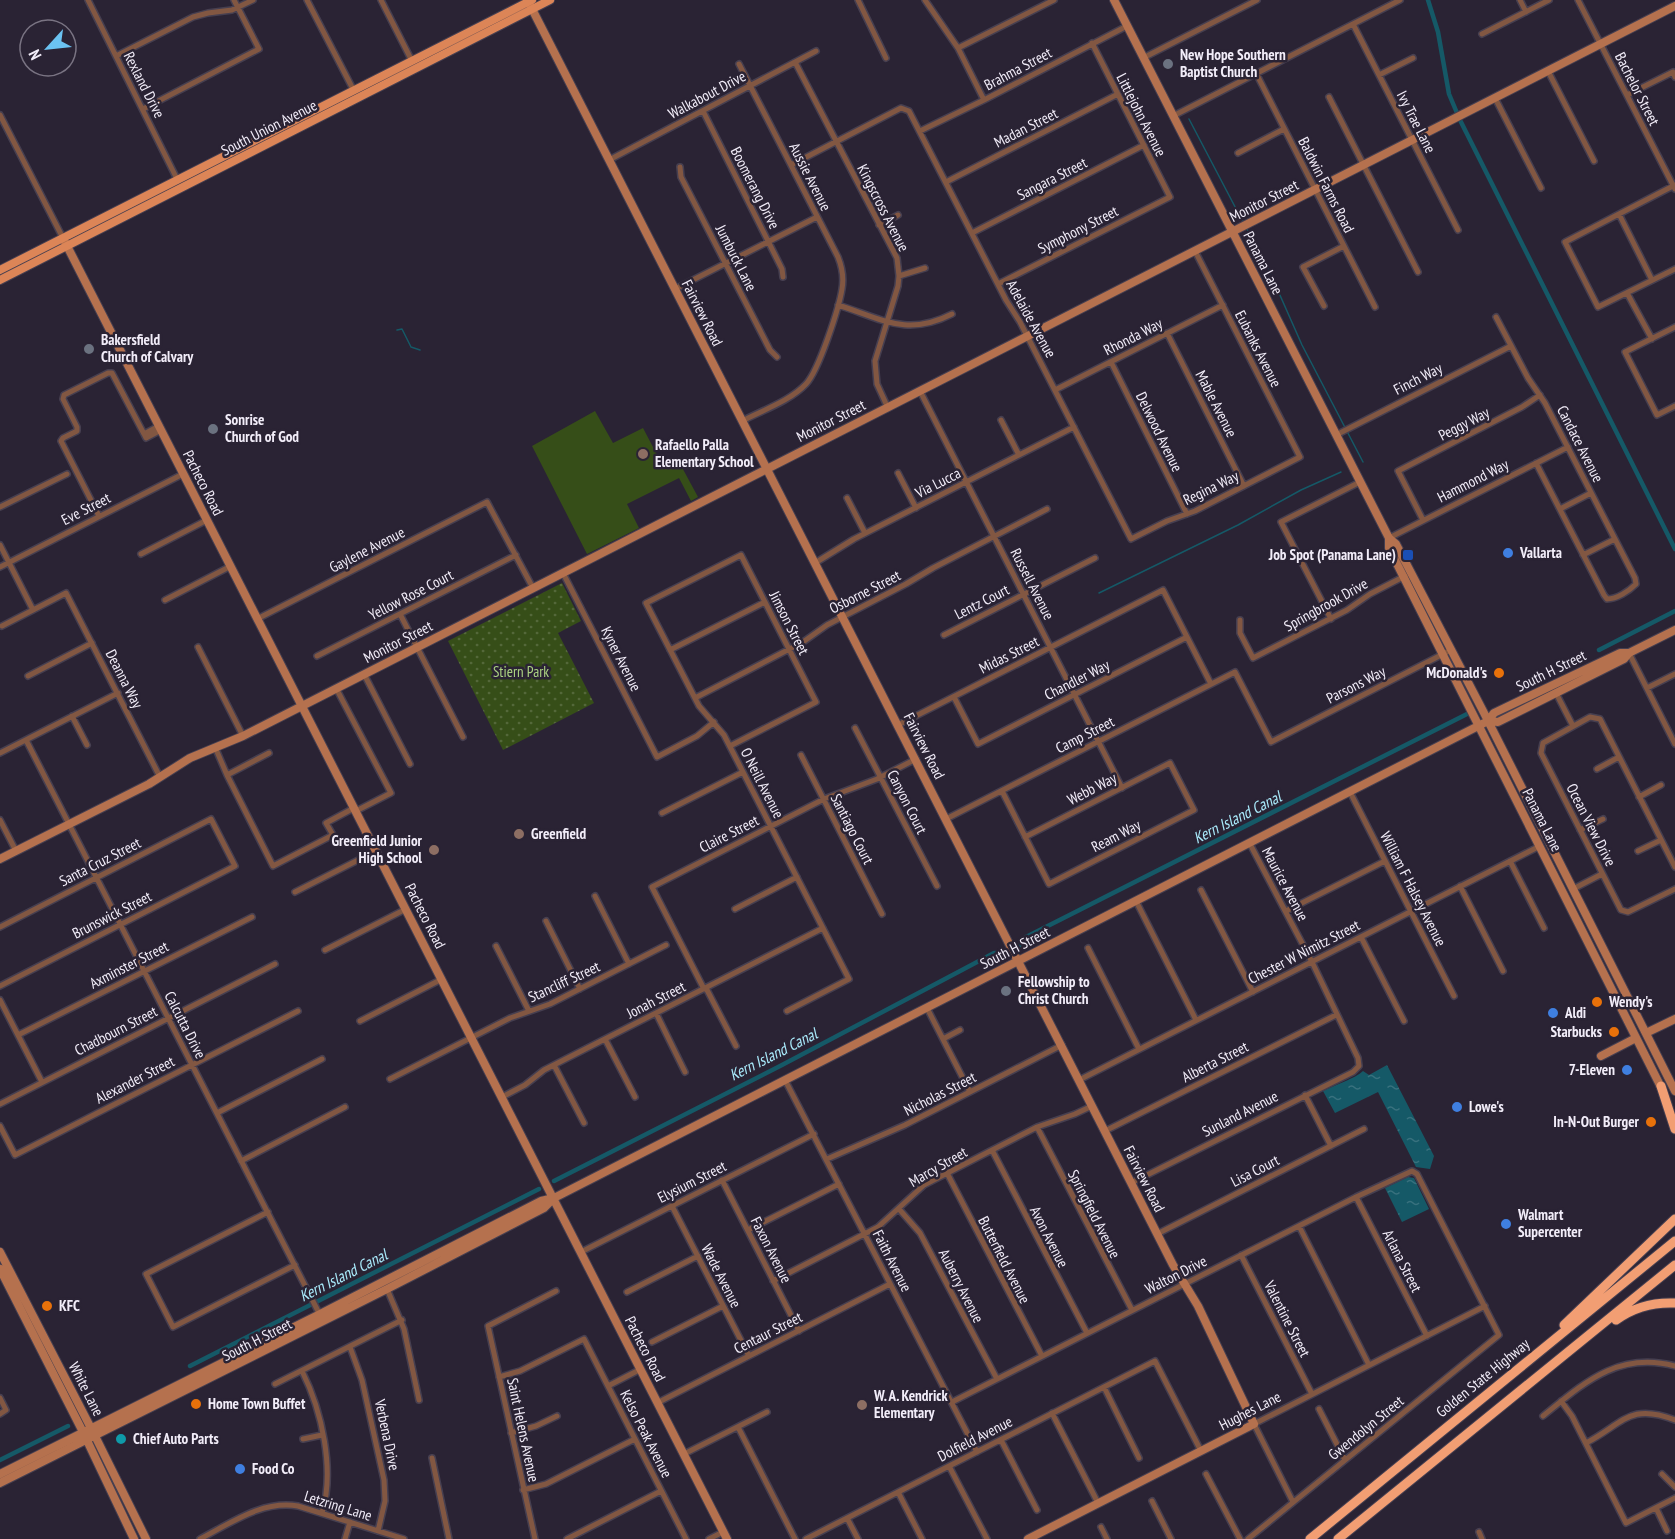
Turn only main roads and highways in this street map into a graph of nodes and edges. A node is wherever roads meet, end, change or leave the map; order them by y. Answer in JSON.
{"nodes":[{"id":1,"x":550,"y":0,"type":"edge"},
{"id":2,"x":530,"y":3,"type":"edge"},
{"id":3,"x":465,"y":34,"type":"junction"},
{"id":4,"x":421,"y":66,"type":"junction"},
{"id":5,"x":354,"y":91,"type":"junction"},
{"id":6,"x":311,"y":122,"type":"junction"},
{"id":7,"x":178,"y":185,"type":"junction"},
{"id":8,"x":65,"y":242,"type":"junction"},
{"id":9,"x":0,"y":270,"type":"edge"},
{"id":10,"x":0,"y":280,"type":"edge"},
{"id":11,"x":1661,"y":1086,"type":"road end"},
{"id":12,"x":1675,"y":1129,"type":"edge"},
{"id":13,"x":1675,"y":1219,"type":"edge"},
{"id":14,"x":1675,"y":1241,"type":"edge"},
{"id":15,"x":1675,"y":1265,"type":"edge"},
{"id":16,"x":1675,"y":1303,"type":"edge"},
{"id":17,"x":1541,"y":1350,"type":"junction"},
{"id":18,"x":1541,"y":1374,"type":"junction"},
{"id":19,"x":1310,"y":1539,"type":"edge"},
{"id":20,"x":1338,"y":1539,"type":"edge"}],
"edges":[{"from":1,"to":2,"type":"main road","name":"South Union Avenue"},
{"from":2,"to":3,"type":"main road","name":"South Union Avenue"},
{"from":2,"to":4,"type":"main road","name":"South Union Avenue"},
{"from":3,"to":4,"type":"main road"},
{"from":3,"to":5,"type":"main road","name":"South Union Avenue"},
{"from":4,"to":6,"type":"main road","name":"South Union Avenue"},
{"from":5,"to":6,"type":"main road"},
{"from":5,"to":7,"type":"main road","name":"South Union Avenue"},
{"from":6,"to":7,"type":"main road","name":"South Union Avenue"},
{"from":7,"to":8,"type":"main road","name":"South Union Avenue"},
{"from":7,"to":8,"type":"main road","name":"South Union Avenue"},
{"from":8,"to":9,"type":"main road","name":"South Union Avenue"},
{"from":8,"to":10,"type":"main road","name":"South Union Avenue"},
{"from":11,"to":12,"type":"highway"},
{"from":13,"to":17,"type":"highway"},
{"from":14,"to":17,"type":"highway","name":"Golden State Highway"},
{"from":15,"to":18,"type":"highway"},
{"from":16,"to":18,"type":"highway"},
{"from":17,"to":19,"type":"highway","name":"Golden State Highway"},
{"from":18,"to":20,"type":"highway"}]}
